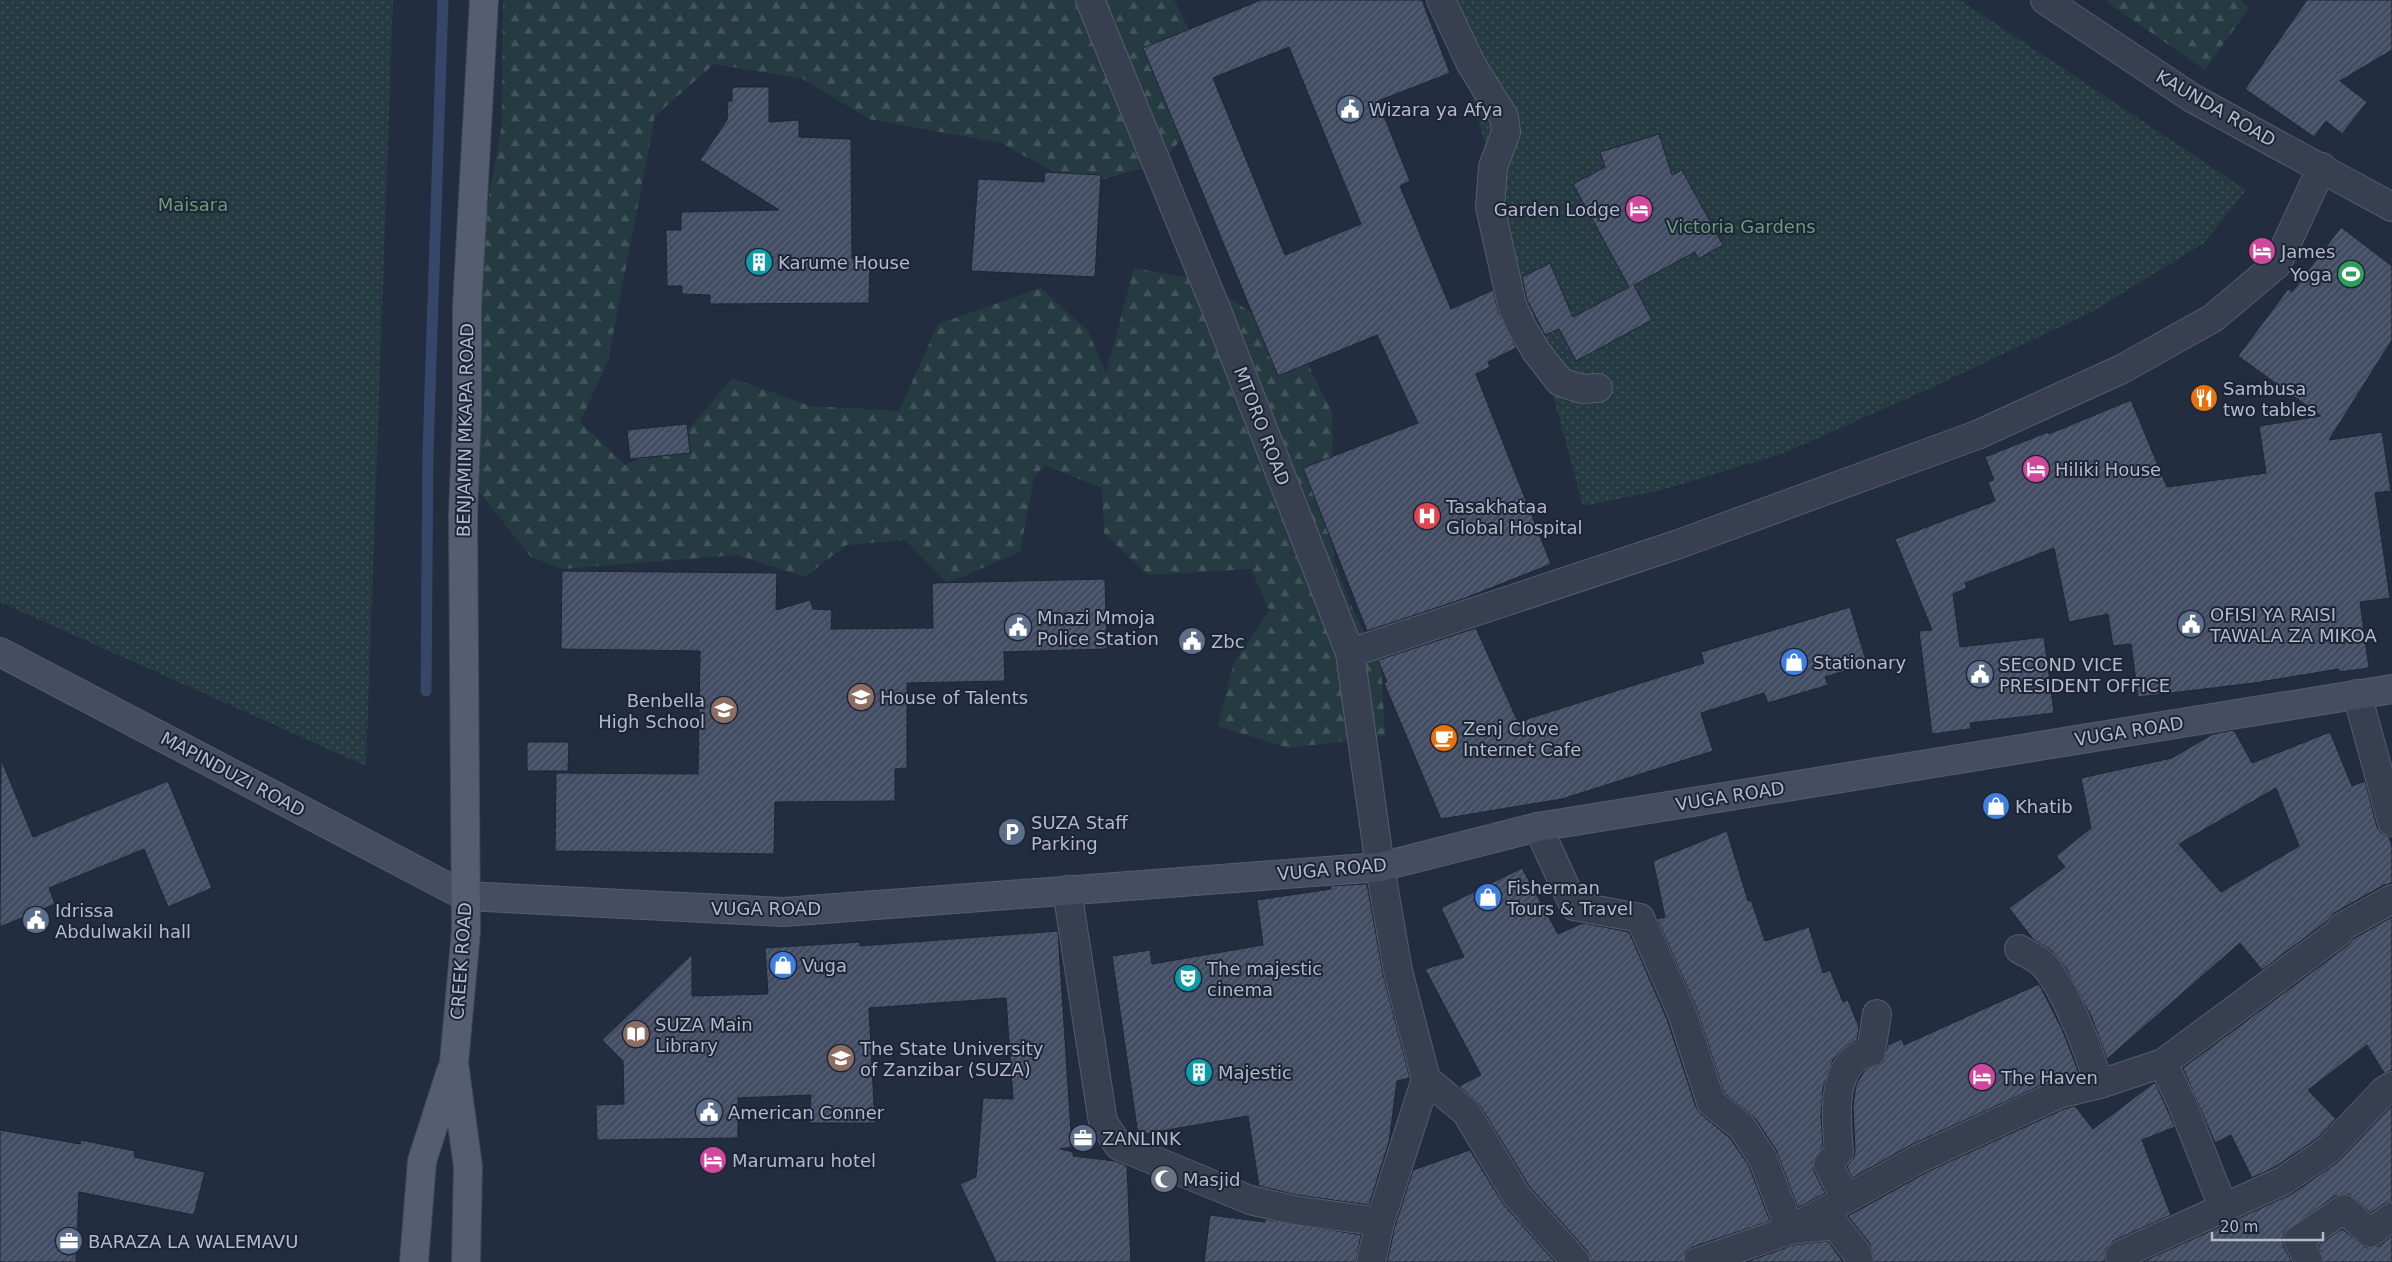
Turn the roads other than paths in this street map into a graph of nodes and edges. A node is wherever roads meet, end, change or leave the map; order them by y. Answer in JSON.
{"nodes":[{"id":1,"x":484,"y":0,"type":"edge"},
{"id":2,"x":1090,"y":0,"type":"edge"},
{"id":3,"x":1441,"y":0,"type":"edge"},
{"id":4,"x":2045,"y":0,"type":"edge"},
{"id":5,"x":2322,"y":167,"type":"junction"},
{"id":6,"x":2392,"y":207,"type":"edge"},
{"id":7,"x":1598,"y":388,"type":"dead end"},
{"id":8,"x":0,"y":652,"type":"edge"},
{"id":9,"x":1350,"y":653,"type":"junction"},
{"id":10,"x":2392,"y":689,"type":"edge"},
{"id":11,"x":2356,"y":694,"type":"junction"},
{"id":12,"x":2392,"y":822,"type":"edge"},
{"id":13,"x":1538,"y":827,"type":"junction"},
{"id":14,"x":467,"y":860,"type":"joint"},
{"id":15,"x":1380,"y":867,"type":"junction"},
{"id":16,"x":1067,"y":890,"type":"junction"},
{"id":17,"x":465,"y":896,"type":"junction"},
{"id":18,"x":2392,"y":899,"type":"edge"},
{"id":19,"x":2019,"y":949,"type":"dead end"},
{"id":20,"x":1877,"y":1014,"type":"dead end"},
{"id":21,"x":2163,"y":1062,"type":"junction"},
{"id":22,"x":454,"y":1063,"type":"junction"},
{"id":23,"x":1426,"y":1079,"type":"junction"},
{"id":24,"x":2098,"y":1084,"type":"junction"},
{"id":25,"x":2392,"y":1086,"type":"edge"},
{"id":26,"x":1845,"y":1198,"type":"junction"},
{"id":27,"x":2223,"y":1207,"type":"junction"},
{"id":28,"x":2392,"y":1218,"type":"edge"},
{"id":29,"x":1380,"y":1222,"type":"junction"},
{"id":30,"x":1790,"y":1230,"type":"junction"},
{"id":31,"x":411,"y":1261,"type":"edge"},
{"id":32,"x":466,"y":1262,"type":"edge"},
{"id":33,"x":1371,"y":1262,"type":"edge"},
{"id":34,"x":1576,"y":1262,"type":"edge"},
{"id":35,"x":1698,"y":1262,"type":"edge"},
{"id":36,"x":1859,"y":1262,"type":"edge"},
{"id":37,"x":2121,"y":1262,"type":"edge"},
{"id":38,"x":2309,"y":1262,"type":"edge"}],
"edges":[{"from":1,"to":14,"type":"main road","name":"BENJAMIN MKAPA ROAD"},
{"from":2,"to":9,"type":"street","name":"MTORO ROAD"},
{"from":3,"to":7,"type":"street"},
{"from":4,"to":5,"type":"street","name":"KAUNDA ROAD"},
{"from":5,"to":6,"type":"street","name":"KAUNDA ROAD"},
{"from":5,"to":9,"type":"street"},
{"from":8,"to":17,"type":"main road","name":"MAPINDUZI ROAD"},
{"from":9,"to":15,"type":"street","name":"MTORO ROAD"},
{"from":10,"to":11,"type":"main road","name":"VUGA ROAD"},
{"from":11,"to":12,"type":"street"},
{"from":11,"to":13,"type":"main road","name":"VUGA ROAD"},
{"from":13,"to":15,"type":"main road","name":"VUGA ROAD"},
{"from":13,"to":30,"type":"street"},
{"from":14,"to":17,"type":"main road","name":"CREEK ROAD"},
{"from":15,"to":16,"type":"main road","name":"VUGA ROAD"},
{"from":15,"to":23,"type":"street","name":"MTORO ROAD"},
{"from":16,"to":17,"type":"main road","name":"VUGA ROAD"},
{"from":16,"to":29,"type":"street"},
{"from":17,"to":22,"type":"main road","name":"CREEK ROAD"},
{"from":18,"to":21,"type":"street"},
{"from":19,"to":24,"type":"street"},
{"from":20,"to":26,"type":"street"},
{"from":21,"to":24,"type":"street"},
{"from":21,"to":27,"type":"street"},
{"from":22,"to":31,"type":"main road","name":"CREEK ROAD"},
{"from":22,"to":32,"type":"main road","name":"CREEK ROAD"},
{"from":23,"to":29,"type":"street"},
{"from":23,"to":34,"type":"street"},
{"from":24,"to":26,"type":"street"},
{"from":25,"to":27,"type":"street"},
{"from":26,"to":30,"type":"street"},
{"from":27,"to":37,"type":"street"},
{"from":28,"to":38,"type":"street"},
{"from":29,"to":33,"type":"street"},
{"from":30,"to":35,"type":"street"},
{"from":30,"to":36,"type":"street"}]}
